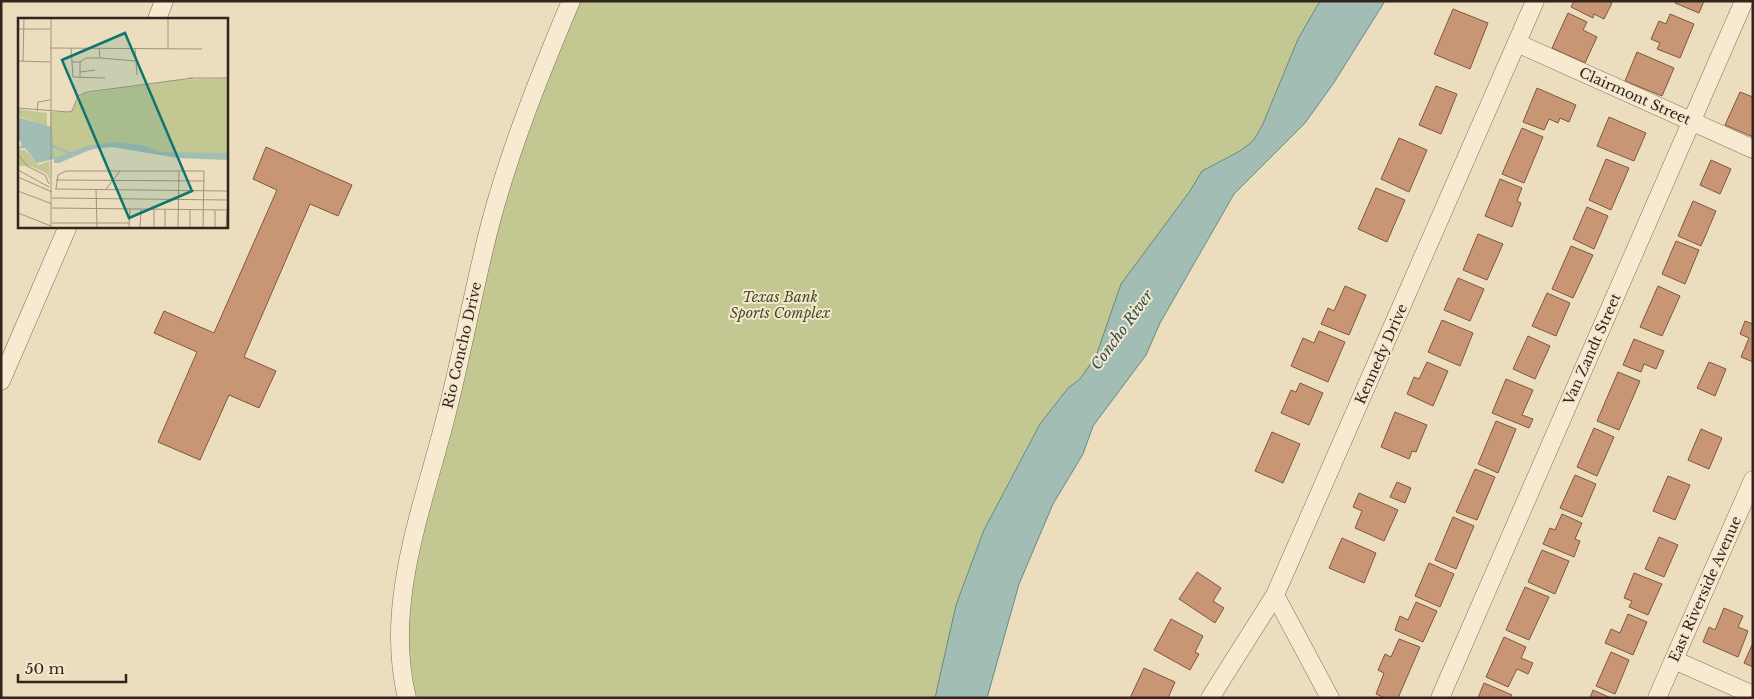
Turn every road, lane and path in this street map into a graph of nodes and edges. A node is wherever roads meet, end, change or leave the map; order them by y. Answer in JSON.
{"nodes":[{"id":1,"x":164,"y":1,"type":"edge"},
{"id":2,"x":571,"y":1,"type":"edge"},
{"id":3,"x":1534,"y":1,"type":"edge"},
{"id":4,"x":1744,"y":1,"type":"edge"},
{"id":5,"x":157,"y":18,"type":"edge"},
{"id":6,"x":1517,"y":43,"type":"junction"},
{"id":7,"x":1692,"y":121,"type":"junction"},
{"id":8,"x":1753,"y":149,"type":"edge"},
{"id":9,"x":67,"y":228,"type":"edge"},
{"id":10,"x":1,"y":380,"type":"edge"},
{"id":11,"x":1753,"y":480,"type":"edge"},
{"id":12,"x":1275,"y":595,"type":"junction"},
{"id":13,"x":1674,"y":660,"type":"junction"},
{"id":14,"x":1753,"y":695,"type":"edge"},
{"id":15,"x":407,"y":698,"type":"edge"},
{"id":16,"x":1210,"y":698,"type":"edge"},
{"id":17,"x":1330,"y":698,"type":"edge"},
{"id":18,"x":1440,"y":698,"type":"edge"},
{"id":19,"x":1657,"y":698,"type":"edge"}],
"edges":[{"from":1,"to":5,"type":"street"},
{"from":2,"to":15,"type":"street","name":"Rio Concho Drive"},
{"from":3,"to":6,"type":"street","name":"Kennedy Drive"},
{"from":4,"to":7,"type":"street","name":"Van Zandt Street"},
{"from":6,"to":7,"type":"street","name":"Clairmont Street"},
{"from":6,"to":12,"type":"street","name":"Kennedy Drive"},
{"from":7,"to":8,"type":"street","name":"Clairmont Street"},
{"from":7,"to":18,"type":"street","name":"Van Zandt Street"},
{"from":9,"to":10,"type":"street"},
{"from":11,"to":13,"type":"street","name":"East Riverside Avenue"},
{"from":12,"to":16,"type":"street","name":"Kennedy Drive"},
{"from":12,"to":17,"type":"street"},
{"from":13,"to":14,"type":"street"},
{"from":13,"to":19,"type":"street","name":"East Riverside Avenue"}]}
